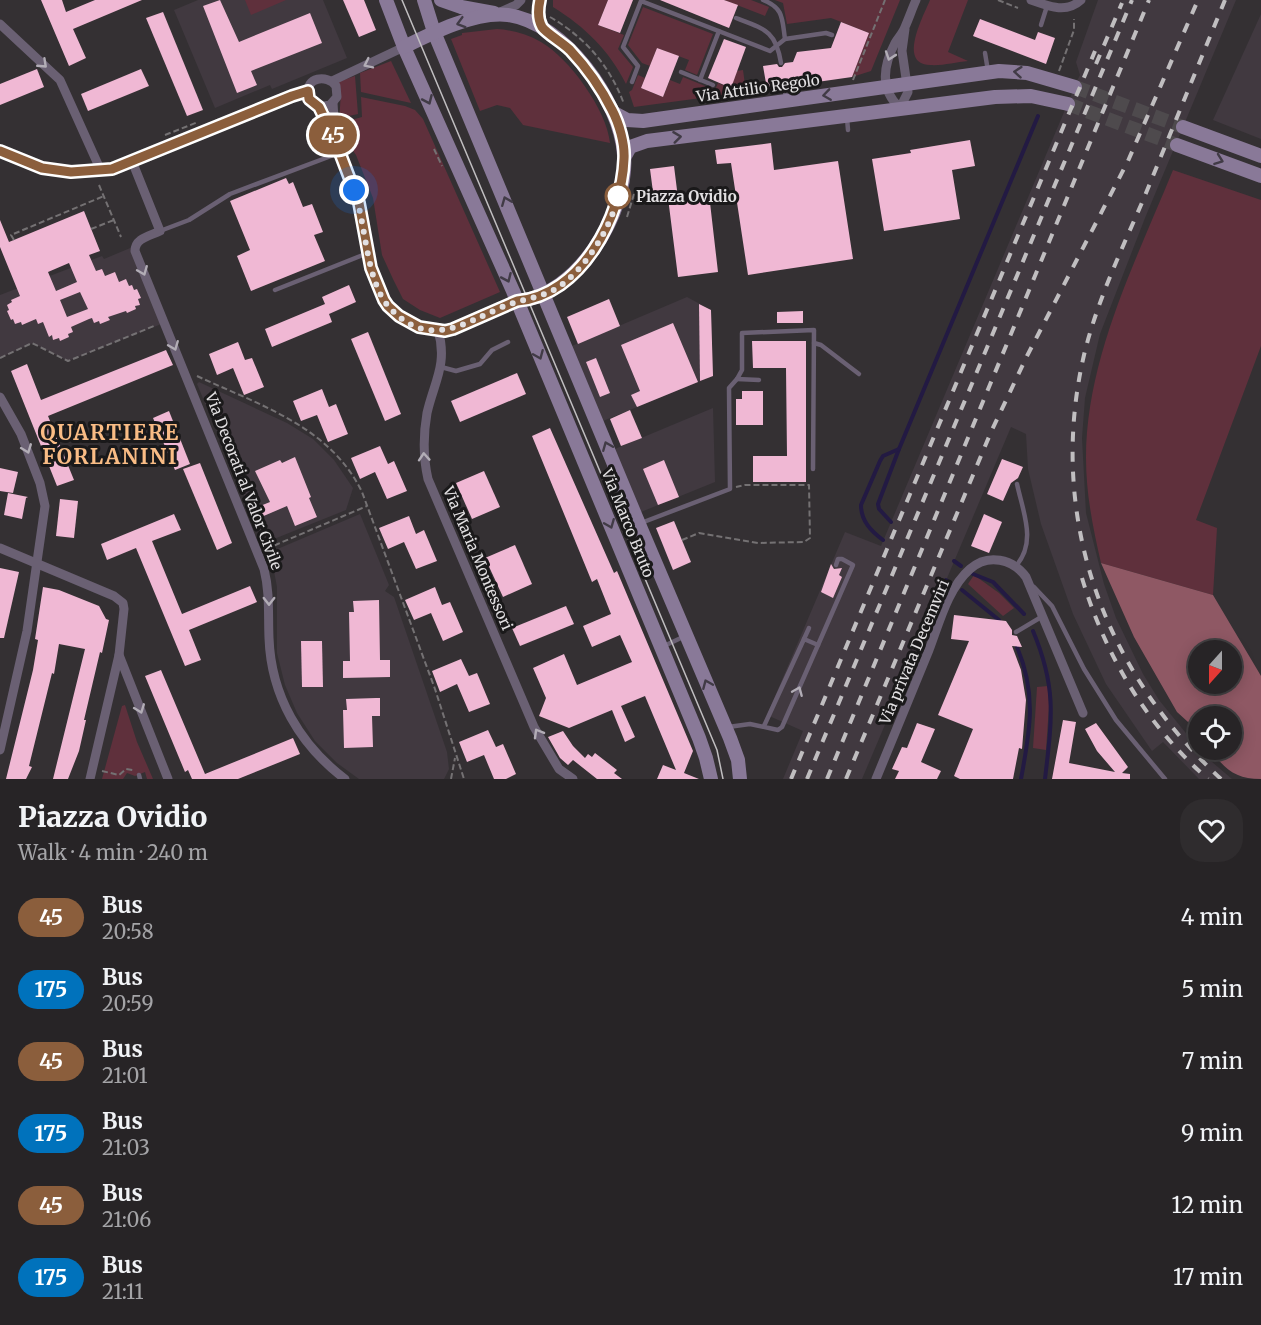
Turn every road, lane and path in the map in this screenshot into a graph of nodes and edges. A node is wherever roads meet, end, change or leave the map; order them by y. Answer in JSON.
{"nodes":[{"id":1,"x":386,"y":0,"type":"edge"},
{"id":2,"x":424,"y":0,"type":"edge"},
{"id":3,"x":441,"y":0,"type":"edge"},
{"id":4,"x":521,"y":0,"type":"edge"},
{"id":5,"x":540,"y":0,"type":"edge"},
{"id":6,"x":763,"y":0,"type":"edge"},
{"id":7,"x":885,"y":0,"type":"edge"},
{"id":8,"x":916,"y":0,"type":"edge"},
{"id":9,"x":998,"y":0,"type":"edge"},
{"id":10,"x":1031,"y":0,"type":"edge"},
{"id":11,"x":1081,"y":0,"type":"edge"},
{"id":12,"x":1047,"y":6,"type":"junction"},
{"id":13,"x":1018,"y":8,"type":"dead end"},
{"id":14,"x":498,"y":15,"type":"junction"},
{"id":15,"x":736,"y":18,"type":"dead end"},
{"id":16,"x":1074,"y":19,"type":"dead end"},
{"id":17,"x":0,"y":24,"type":"edge"},
{"id":18,"x":1041,"y":25,"type":"dead end"},
{"id":19,"x":543,"y":28,"type":"junction"},
{"id":20,"x":905,"y":29,"type":"junction"},
{"id":21,"x":719,"y":31,"type":"junction"},
{"id":22,"x":435,"y":32,"type":"junction"},
{"id":23,"x":831,"y":35,"type":"dead end"},
{"id":24,"x":785,"y":39,"type":"junction"},
{"id":25,"x":778,"y":45,"type":"junction"},
{"id":26,"x":404,"y":47,"type":"junction"},
{"id":27,"x":985,"y":53,"type":"dead end"},
{"id":28,"x":781,"y":63,"type":"dead end"},
{"id":29,"x":681,"y":72,"type":"dead end"},
{"id":30,"x":988,"y":72,"type":"junction"},
{"id":31,"x":1059,"y":72,"type":"dead end"},
{"id":32,"x":700,"y":80,"type":"junction"},
{"id":33,"x":853,"y":80,"type":"dead end"},
{"id":34,"x":332,"y":81,"type":"junction"},
{"id":35,"x":632,"y":82,"type":"dead end"},
{"id":36,"x":908,"y":83,"type":"junction"},
{"id":37,"x":713,"y":85,"type":"dead end"},
{"id":38,"x":784,"y":86,"type":"dead end"},
{"id":39,"x":885,"y":87,"type":"junction"},
{"id":40,"x":1075,"y":87,"type":"tunnel mouth"},
{"id":41,"x":308,"y":91,"type":"junction"},
{"id":42,"x":786,"y":101,"type":"junction"},
{"id":43,"x":333,"y":103,"type":"junction"},
{"id":44,"x":1068,"y":104,"type":"tunnel mouth"},
{"id":45,"x":319,"y":107,"type":"junction"},
{"id":46,"x":900,"y":108,"type":"junction"},
{"id":47,"x":614,"y":113,"type":"junction"},
{"id":48,"x":198,"y":122,"type":"dead end"},
{"id":49,"x":1183,"y":127,"type":"tunnel mouth"},
{"id":50,"x":165,"y":135,"type":"dead end"},
{"id":51,"x":335,"y":140,"type":"junction"},
{"id":52,"x":1177,"y":145,"type":"tunnel mouth"},
{"id":53,"x":434,"y":149,"type":"dead end"},
{"id":54,"x":0,"y":151,"type":"edge"},
{"id":55,"x":339,"y":153,"type":"junction"},
{"id":56,"x":625,"y":156,"type":"junction"},
{"id":57,"x":1261,"y":156,"type":"edge"},
{"id":58,"x":132,"y":161,"type":"junction"},
{"id":59,"x":442,"y":166,"type":"dead end"},
{"id":60,"x":101,"y":171,"type":"junction"},
{"id":61,"x":1261,"y":176,"type":"edge"},
{"id":62,"x":99,"y":185,"type":"dead end"},
{"id":63,"x":634,"y":194,"type":"dead end"},
{"id":64,"x":104,"y":196,"type":"junction"},
{"id":65,"x":627,"y":218,"type":"dead end"},
{"id":66,"x":114,"y":220,"type":"junction"},
{"id":67,"x":91,"y":229,"type":"dead end"},
{"id":68,"x":160,"y":231,"type":"junction"},
{"id":69,"x":121,"y":237,"type":"dead end"},
{"id":70,"x":14,"y":240,"type":"dead end"},
{"id":71,"x":368,"y":253,"type":"junction"},
{"id":72,"x":275,"y":290,"type":"dead end"},
{"id":73,"x":544,"y":294,"type":"junction"},
{"id":74,"x":517,"y":301,"type":"junction"},
{"id":75,"x":158,"y":325,"type":"dead end"},
{"id":76,"x":438,"y":330,"type":"junction"},
{"id":77,"x":508,"y":342,"type":"dead end"},
{"id":78,"x":814,"y":343,"type":"junction"},
{"id":79,"x":0,"y":358,"type":"edge"},
{"id":80,"x":441,"y":367,"type":"junction"},
{"id":81,"x":184,"y":370,"type":"junction"},
{"id":82,"x":859,"y":374,"type":"dead end"},
{"id":83,"x":737,"y":379,"type":"junction"},
{"id":84,"x":759,"y":380,"type":"dead end"},
{"id":85,"x":0,"y":397,"type":"edge"},
{"id":86,"x":813,"y":469,"type":"dead end"},
{"id":87,"x":1017,"y":484,"type":"dead end"},
{"id":88,"x":730,"y":489,"type":"junction"},
{"id":89,"x":367,"y":506,"type":"junction"},
{"id":90,"x":639,"y":524,"type":"junction"},
{"id":91,"x":682,"y":540,"type":"dead end"},
{"id":92,"x":0,"y":548,"type":"edge"},
{"id":93,"x":258,"y":552,"type":"junction"},
{"id":94,"x":37,"y":563,"type":"junction"},
{"id":95,"x":836,"y":565,"type":"dead end"},
{"id":96,"x":1016,"y":566,"type":"junction"},
{"id":97,"x":1030,"y":583,"type":"junction"},
{"id":98,"x":1043,"y":616,"type":"junction"},
{"id":99,"x":808,"y":628,"type":"dead end"},
{"id":100,"x":1016,"y":632,"type":"dead end"},
{"id":101,"x":686,"y":636,"type":"junction"},
{"id":102,"x":804,"y":639,"type":"junction"},
{"id":103,"x":818,"y":645,"type":"junction"},
{"id":104,"x":661,"y":647,"type":"junction"},
{"id":105,"x":119,"y":655,"type":"junction"},
{"id":106,"x":1083,"y":713,"type":"dead end"},
{"id":107,"x":765,"y":726,"type":"junction"},
{"id":108,"x":728,"y":732,"type":"junction"},
{"id":109,"x":0,"y":750,"type":"edge"},
{"id":110,"x":455,"y":755,"type":"junction"},
{"id":111,"x":102,"y":771,"type":"dead end"},
{"id":112,"x":139,"y":775,"type":"edge"},
{"id":113,"x":90,"y":779,"type":"edge"},
{"id":114,"x":168,"y":779,"type":"edge"},
{"id":115,"x":345,"y":779,"type":"edge"},
{"id":116,"x":451,"y":779,"type":"edge"},
{"id":117,"x":464,"y":779,"type":"edge"},
{"id":118,"x":573,"y":779,"type":"edge"},
{"id":119,"x":711,"y":779,"type":"edge"},
{"id":120,"x":740,"y":779,"type":"edge"},
{"id":121,"x":876,"y":779,"type":"edge"},
{"id":122,"x":1165,"y":779,"type":"edge"}],
"edges":[{"from":1,"to":26,"type":"main road"},
{"from":2,"to":22,"type":"main road"},
{"from":3,"to":14,"type":"main road"},
{"from":4,"to":14,"type":"street"},
{"from":5,"to":19,"type":"street"},
{"from":6,"to":24,"type":"lane"},
{"from":7,"to":33,"type":"path"},
{"from":8,"to":20,"type":"street"},
{"from":9,"to":13,"type":"path"},
{"from":10,"to":12,"type":"street"},
{"from":11,"to":12,"type":"street"},
{"from":12,"to":18,"type":"lane"},
{"from":14,"to":19,"type":"main road"},
{"from":14,"to":22,"type":"main road","one_way":true},
{"from":15,"to":25,"type":"lane"},
{"from":16,"to":31,"type":"path"},
{"from":17,"to":60,"type":"street","one_way":true},
{"from":19,"to":47,"type":"main road"},
{"from":20,"to":36,"type":"street"},
{"from":20,"to":39,"type":"street","one_way":true},
{"from":21,"to":25,"type":"lane"},
{"from":21,"to":32,"type":"lane"},
{"from":21,"to":35,"type":"lane"},
{"from":22,"to":26,"type":"main road"},
{"from":73,"to":22,"type":"main road","one_way":true},
{"from":23,"to":24,"type":"lane"},
{"from":24,"to":25,"type":"lane"},
{"from":25,"to":28,"type":"lane"},
{"from":26,"to":34,"type":"street","one_way":true},
{"from":26,"to":74,"type":"main road","one_way":true},
{"from":27,"to":30,"type":"lane"},
{"from":29,"to":32,"type":"lane"},
{"from":30,"to":36,"type":"main road","name":"Via Attilio Regolo"},
{"from":40,"to":30,"type":"main road","name":"Via Attilio Regolo","one_way":true},
{"from":32,"to":37,"type":"lane"},
{"from":34,"to":41,"type":"street"},
{"from":34,"to":43,"type":"street"},
{"from":36,"to":39,"type":"main road","name":"Via Attilio Regolo"},
{"from":36,"to":46,"type":"street"},
{"from":38,"to":42,"type":"lane"},
{"from":39,"to":42,"type":"main road","name":"Via Attilio Regolo","one_way":true},
{"from":39,"to":46,"type":"street"},
{"from":41,"to":45,"type":"street"},
{"from":41,"to":58,"type":"street"},
{"from":42,"to":47,"type":"main road","name":"Via Attilio Regolo"},
{"from":43,"to":45,"type":"street"},
{"from":43,"to":51,"type":"street"},
{"from":44,"to":46,"type":"main road"},
{"from":45,"to":51,"type":"street"},
{"from":56,"to":46,"type":"main road","one_way":true},
{"from":47,"to":56,"type":"main road"},
{"from":48,"to":50,"type":"path"},
{"from":49,"to":57,"type":"main road"},
{"from":51,"to":55,"type":"street"},
{"from":52,"to":61,"type":"main road","one_way":true},
{"from":53,"to":59,"type":"path"},
{"from":54,"to":60,"type":"street"},
{"from":55,"to":68,"type":"lane"},
{"from":55,"to":71,"type":"street"},
{"from":56,"to":73,"type":"main road"},
{"from":58,"to":60,"type":"street"},
{"from":58,"to":68,"type":"street"},
{"from":62,"to":64,"type":"path"},
{"from":63,"to":65,"type":"path"},
{"from":64,"to":66,"type":"path"},
{"from":64,"to":70,"type":"path"},
{"from":66,"to":67,"type":"path"},
{"from":66,"to":69,"type":"path"},
{"from":68,"to":81,"type":"street","name":"Via Decorati al Valor Civile","one_way":true},
{"from":71,"to":72,"type":"lane"},
{"from":71,"to":76,"type":"street"},
{"from":73,"to":74,"type":"main road"},
{"from":90,"to":73,"type":"main road","name":"Via Marco Bruto","one_way":true},
{"from":74,"to":76,"type":"street"},
{"from":74,"to":104,"type":"main road","name":"Via Marco Bruto","one_way":true},
{"from":75,"to":79,"type":"path"},
{"from":76,"to":80,"type":"street","name":"Via Maria Montessori"},
{"from":77,"to":80,"type":"lane"},
{"from":78,"to":82,"type":"lane"},
{"from":78,"to":83,"type":"lane"},
{"from":78,"to":86,"type":"lane"},
{"from":118,"to":80,"type":"street","name":"Via Maria Montessori","one_way":true},
{"from":81,"to":89,"type":"path"},
{"from":81,"to":93,"type":"street","name":"Via Decorati al Valor Civile"},
{"from":83,"to":84,"type":"lane"},
{"from":83,"to":88,"type":"lane"},
{"from":85,"to":94,"type":"street","one_way":true},
{"from":87,"to":96,"type":"lane"},
{"from":88,"to":90,"type":"lane"},
{"from":88,"to":91,"type":"path"},
{"from":89,"to":93,"type":"path"},
{"from":89,"to":110,"type":"path"},
{"from":90,"to":101,"type":"main road","name":"Via Marco Bruto"},
{"from":92,"to":94,"type":"street"},
{"from":93,"to":115,"type":"street","name":"Via Decorati al Valor Civile","one_way":true},
{"from":94,"to":105,"type":"street"},
{"from":94,"to":109,"type":"street"},
{"from":95,"to":103,"type":"lane"},
{"from":96,"to":97,"type":"street"},
{"from":96,"to":121,"type":"street","name":"Via privata Decemviri"},
{"from":97,"to":98,"type":"street"},
{"from":97,"to":122,"type":"lane"},
{"from":98,"to":100,"type":"lane"},
{"from":98,"to":106,"type":"street"},
{"from":99,"to":102,"type":"lane"},
{"from":101,"to":104,"type":"lane"},
{"from":108,"to":101,"type":"main road","name":"Via Marco Bruto","one_way":true},
{"from":102,"to":103,"type":"lane"},
{"from":102,"to":107,"type":"lane"},
{"from":107,"to":103,"type":"lane","one_way":true},
{"from":104,"to":119,"type":"main road","name":"Via Marco Bruto"},
{"from":105,"to":113,"type":"street"},
{"from":105,"to":114,"type":"street","one_way":true},
{"from":107,"to":108,"type":"lane"},
{"from":108,"to":120,"type":"main road","name":"Via Marco Bruto"},
{"from":110,"to":116,"type":"path"},
{"from":110,"to":117,"type":"path"},
{"from":111,"to":112,"type":"path"}]}
